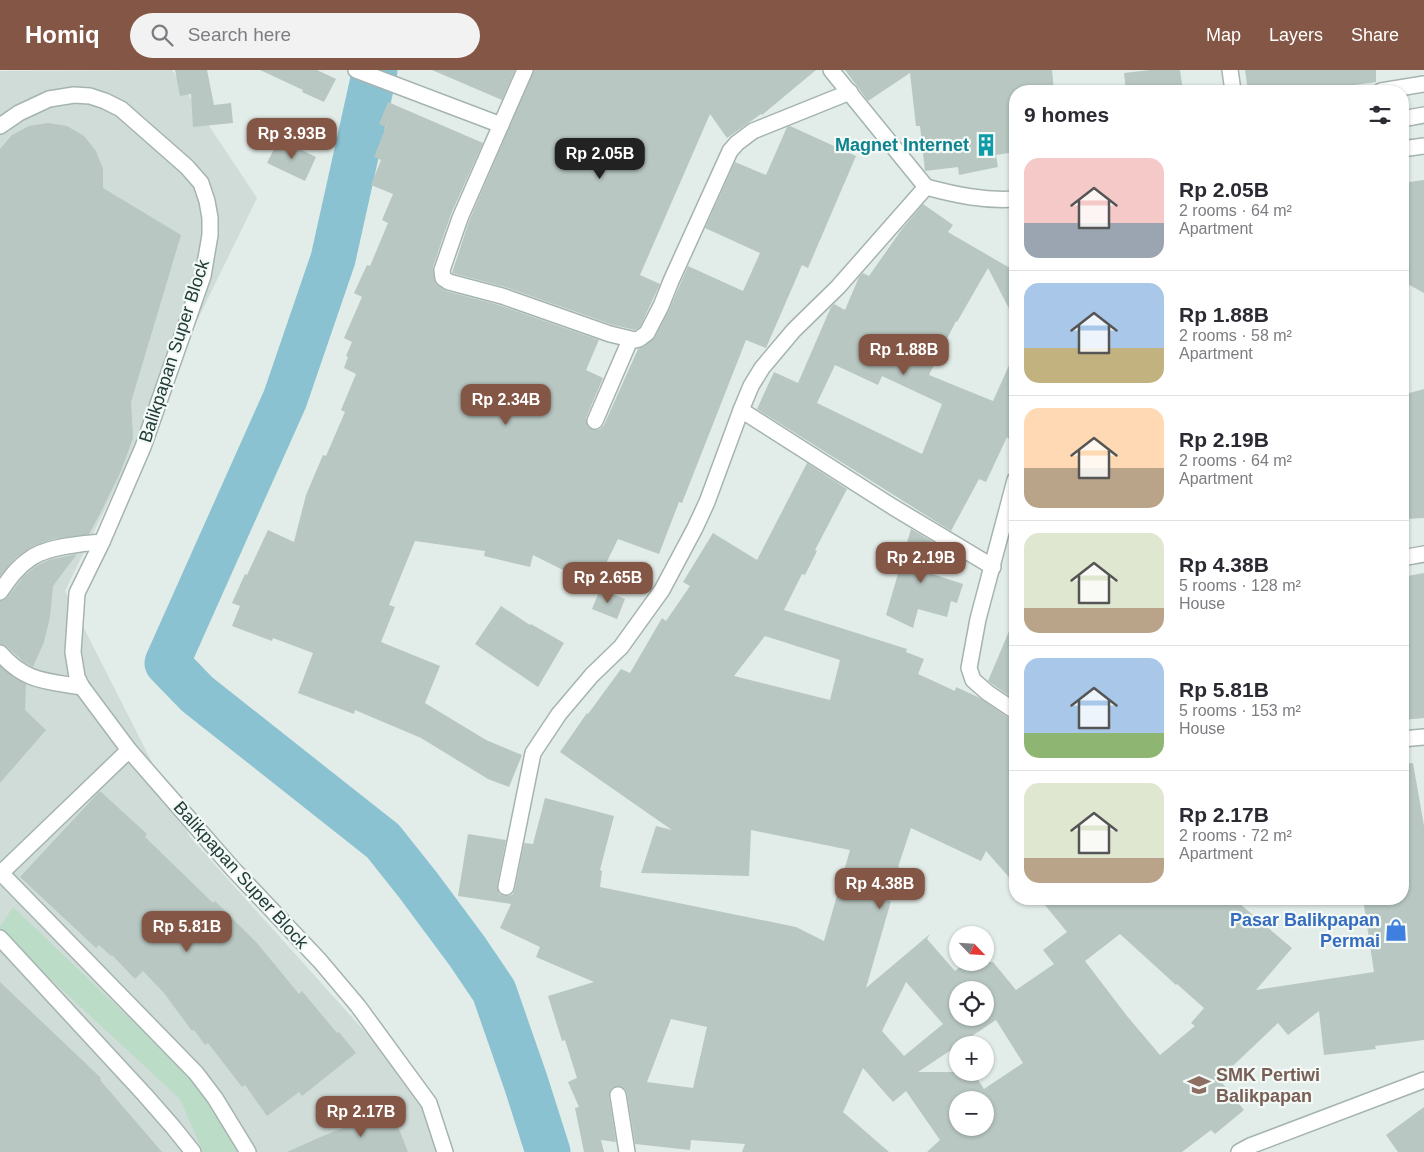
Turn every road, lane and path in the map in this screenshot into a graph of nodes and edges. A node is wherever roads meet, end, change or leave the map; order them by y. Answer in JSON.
{"nodes":[{"id":1,"x":356,"y":70,"type":"edge"},
{"id":2,"x":525,"y":70,"type":"edge"},
{"id":3,"x":831,"y":70,"type":"edge"},
{"id":4,"x":1230,"y":70,"type":"edge"},
{"id":5,"x":1424,"y":84,"type":"edge"},
{"id":6,"x":1232,"y":85,"type":"edge"},
{"id":7,"x":1409,"y":86,"type":"edge"},
{"id":8,"x":850,"y":92,"type":"junction"},
{"id":9,"x":1424,"y":115,"type":"edge"},
{"id":10,"x":1409,"y":118,"type":"edge"},
{"id":11,"x":501,"y":125,"type":"junction"},
{"id":12,"x":0,"y":126,"type":"edge"},
{"id":13,"x":1424,"y":146,"type":"edge"},
{"id":14,"x":1409,"y":148,"type":"edge"},
{"id":15,"x":926,"y":187,"type":"junction"},
{"id":16,"x":1009,"y":199,"type":"edge"},
{"id":17,"x":630,"y":340,"type":"junction"},
{"id":18,"x":741,"y":410,"type":"junction"},
{"id":19,"x":594,"y":421,"type":"dead end"},
{"id":20,"x":1009,"y":504,"type":"edge"},
{"id":21,"x":102,"y":542,"type":"junction"},
{"id":22,"x":1424,"y":554,"type":"edge"},
{"id":23,"x":1409,"y":557,"type":"edge"},
{"id":24,"x":993,"y":567,"type":"junction"},
{"id":25,"x":0,"y":592,"type":"edge"},
{"id":26,"x":0,"y":653,"type":"edge"},
{"id":27,"x":82,"y":687,"type":"junction"},
{"id":28,"x":1009,"y":707,"type":"edge"},
{"id":29,"x":1424,"y":737,"type":"edge"},
{"id":30,"x":1409,"y":738,"type":"edge"},
{"id":31,"x":129,"y":750,"type":"junction"},
{"id":32,"x":0,"y":874,"type":"edge"},
{"id":33,"x":506,"y":888,"type":"dead end"},
{"id":34,"x":0,"y":938,"type":"edge"},
{"id":35,"x":1424,"y":1080,"type":"edge"},
{"id":36,"x":618,"y":1094,"type":"dead end"},
{"id":37,"x":193,"y":1152,"type":"edge"},
{"id":38,"x":248,"y":1152,"type":"edge"},
{"id":39,"x":445,"y":1152,"type":"edge"},
{"id":40,"x":627,"y":1152,"type":"edge"},
{"id":41,"x":1239,"y":1152,"type":"edge"}],
"edges":[{"from":1,"to":11,"type":"street"},
{"from":2,"to":11,"type":"street"},
{"from":3,"to":8,"type":"street"},
{"from":4,"to":6,"type":"street"},
{"from":5,"to":7,"type":"street"},
{"from":8,"to":15,"type":"street"},
{"from":8,"to":17,"type":"street"},
{"from":9,"to":10,"type":"street"},
{"from":11,"to":17,"type":"street"},
{"from":12,"to":21,"type":"street","name":"Balikpapan Super Block"},
{"from":13,"to":14,"type":"street"},
{"from":15,"to":16,"type":"street"},
{"from":15,"to":18,"type":"street"},
{"from":17,"to":19,"type":"street"},
{"from":18,"to":24,"type":"street"},
{"from":18,"to":33,"type":"street"},
{"from":20,"to":24,"type":"street"},
{"from":21,"to":25,"type":"street"},
{"from":21,"to":27,"type":"street","name":"Balikpapan Super Block"},
{"from":22,"to":23,"type":"street"},
{"from":24,"to":28,"type":"street"},
{"from":26,"to":27,"type":"street"},
{"from":27,"to":31,"type":"street","name":"Balikpapan Super Block"},
{"from":29,"to":30,"type":"street"},
{"from":31,"to":32,"type":"street"},
{"from":31,"to":39,"type":"street","name":"Balikpapan Super Block"},
{"from":32,"to":38,"type":"street"},
{"from":34,"to":37,"type":"street"},
{"from":35,"to":41,"type":"street"},
{"from":36,"to":40,"type":"street"}]}
